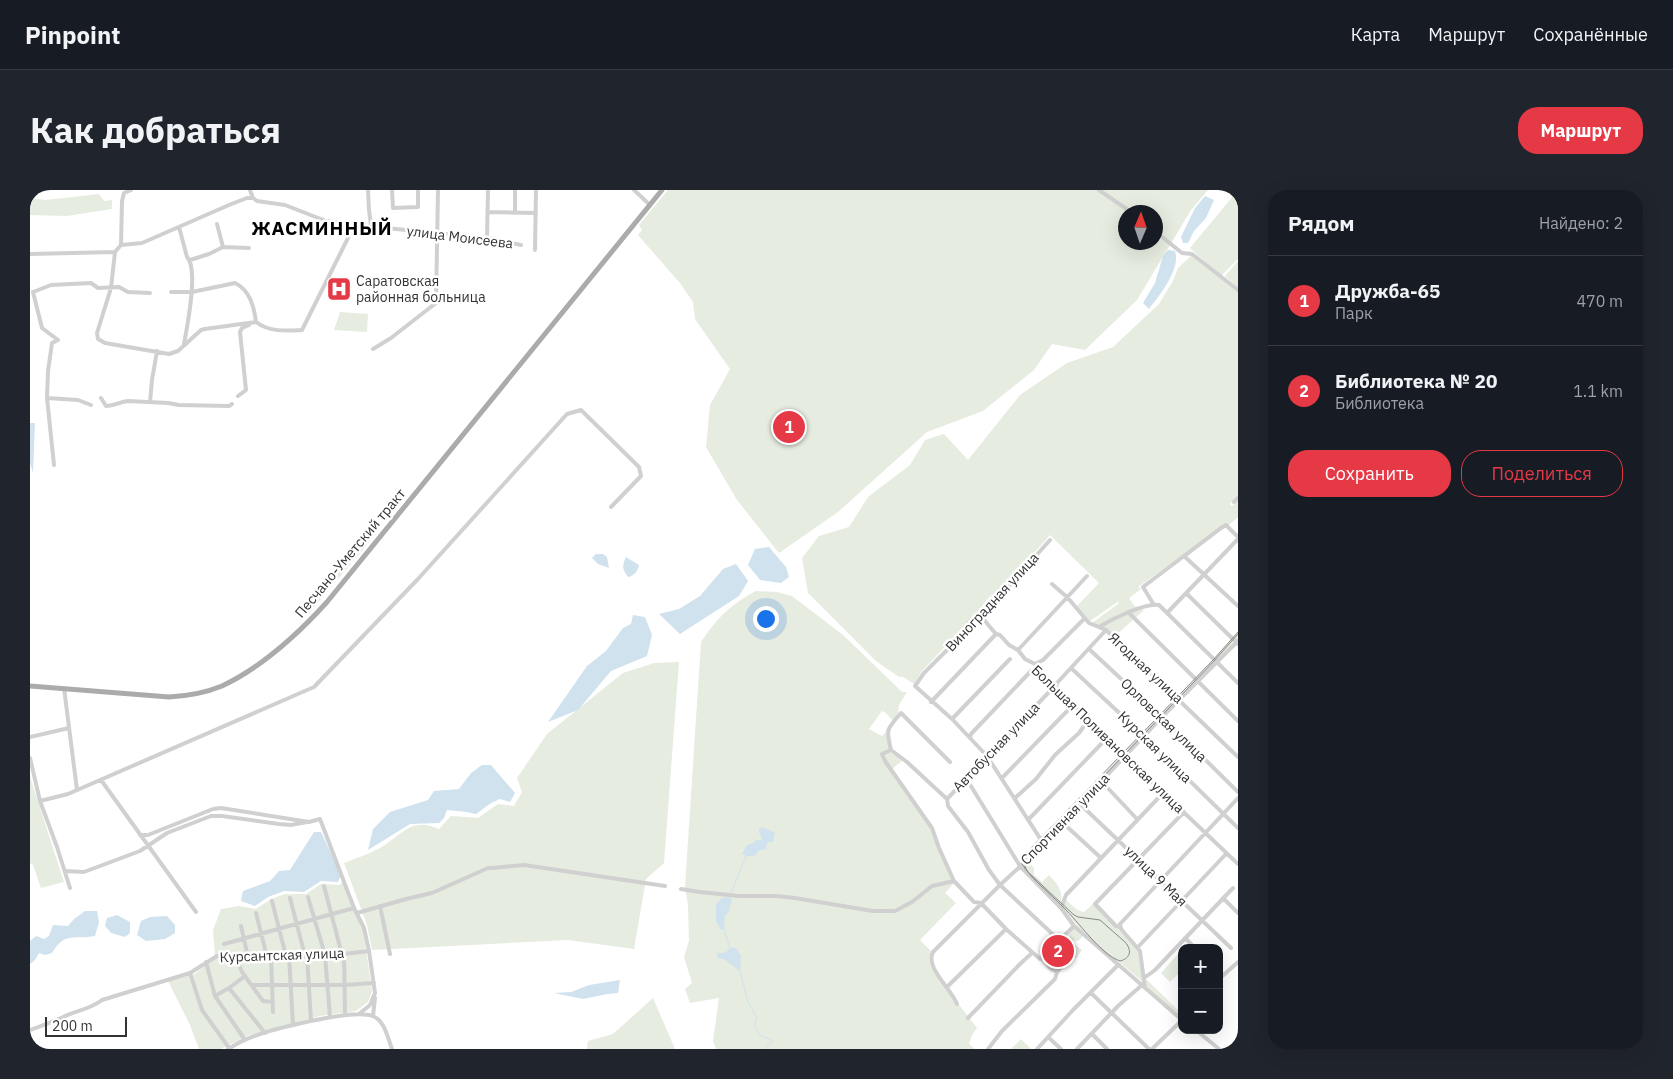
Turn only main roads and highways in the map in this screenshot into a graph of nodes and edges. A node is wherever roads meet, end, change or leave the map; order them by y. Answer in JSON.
{"nodes":[{"id":1,"x":662,"y":190,"type":"edge"},
{"id":2,"x":30,"y":686,"type":"edge"}],
"edges":[{"from":1,"to":2,"type":"main road","name":"Песчано-Уметский тракт"}]}
